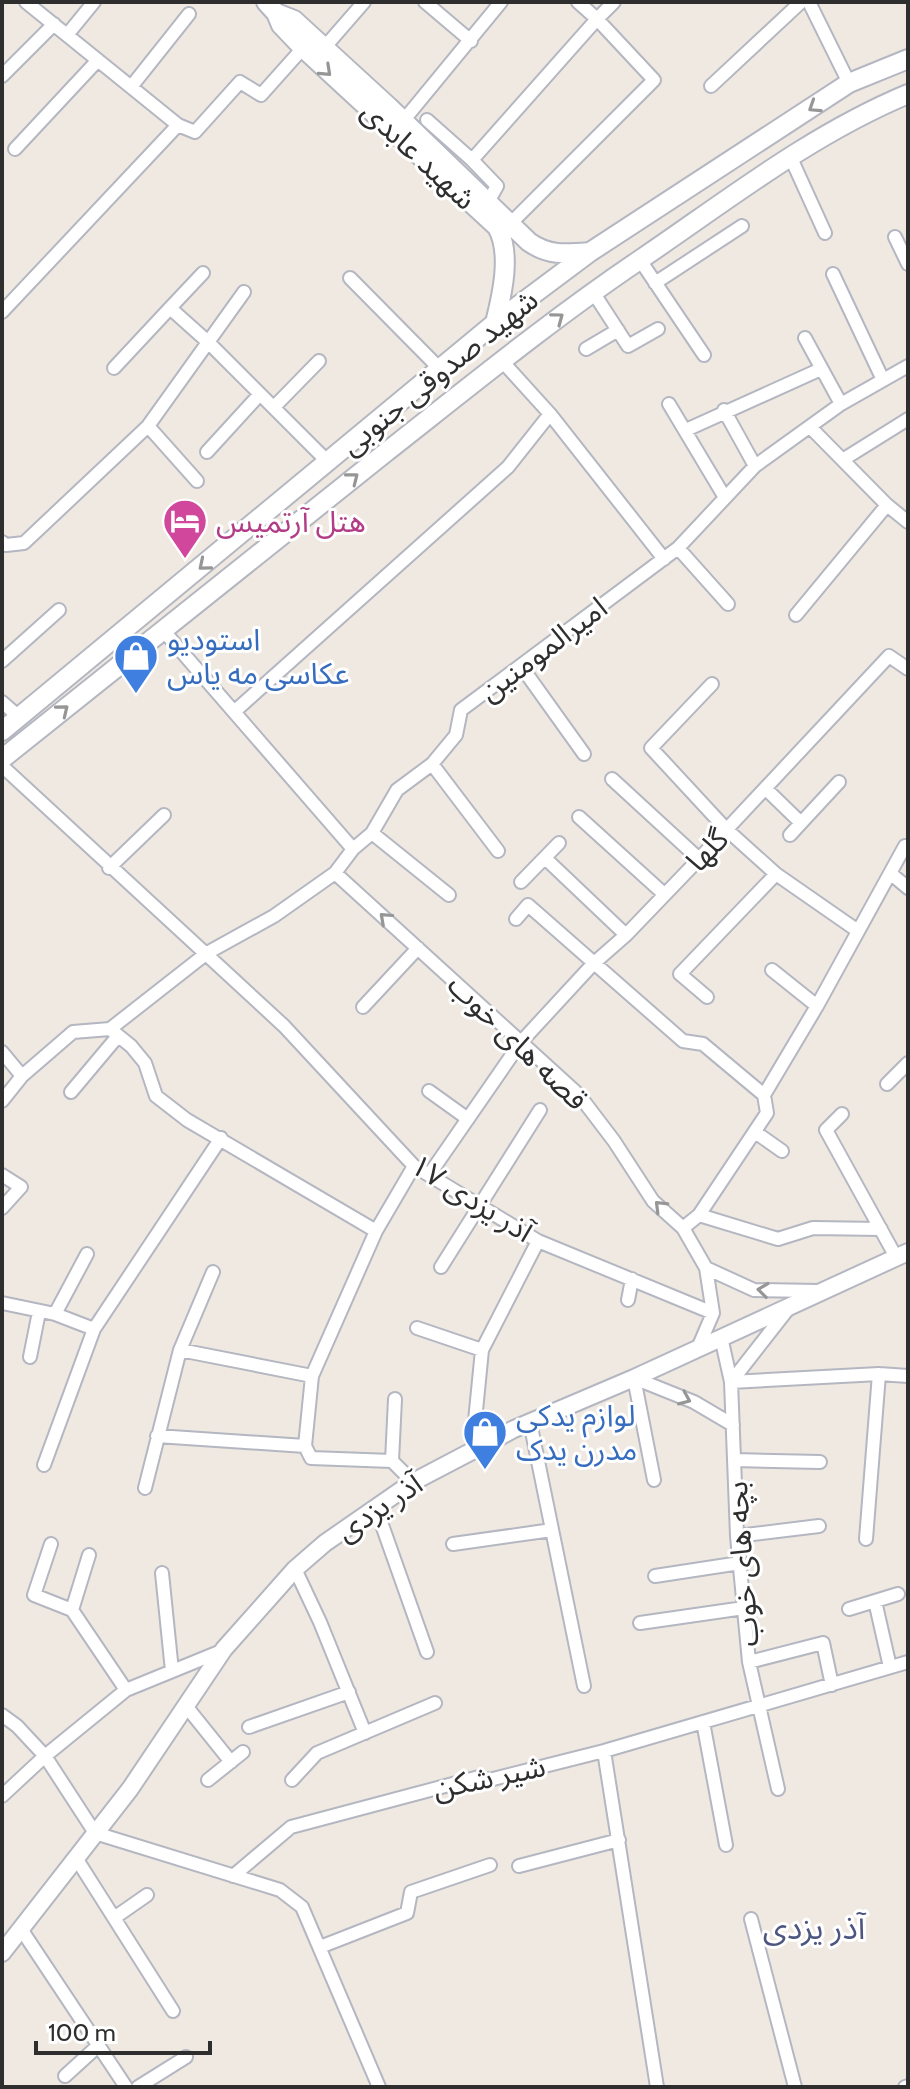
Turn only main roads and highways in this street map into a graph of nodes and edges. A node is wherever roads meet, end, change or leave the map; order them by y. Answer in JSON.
{"nodes":[{"id":1,"x":273,"y":6,"type":"edge"},
{"id":2,"x":908,"y":59,"type":"edge"},
{"id":3,"x":908,"y":94,"type":"edge"},
{"id":4,"x":399,"y":126,"type":"junction"},
{"id":5,"x":590,"y":252,"type":"junction"},
{"id":6,"x":495,"y":323,"type":"junction"},
{"id":7,"x":85,"y":664,"type":"junction"},
{"id":8,"x":98,"y":682,"type":"junction"},
{"id":9,"x":2,"y":731,"type":"edge"},
{"id":10,"x":2,"y":759,"type":"edge"}],
"edges":[{"from":1,"to":4,"type":"main road","name":"شهید عابدی"},
{"from":1,"to":4,"type":"main road","name":"شهید عابدی","one_way":true},
{"from":2,"to":5,"type":"main road","name":"شهید صدوقی جنوبی","one_way":true},
{"from":8,"to":3,"type":"main road","name":"شهید صدوقی جنوبی","one_way":true},
{"from":4,"to":5,"type":"main road","name":"شهید عابدی"},
{"from":4,"to":6,"type":"main road","name":"شهید عابدی"},
{"from":5,"to":6,"type":"main road","name":"شهید صدوقی جنوبی"},
{"from":6,"to":7,"type":"main road","name":"شهید صدوقی جنوبی","one_way":true},
{"from":7,"to":8,"type":"main road"},
{"from":7,"to":9,"type":"main road","name":"شهید صدوقی جنوبی"},
{"from":10,"to":8,"type":"main road","name":"شهید صدوقی جنوبی","one_way":true}]}
